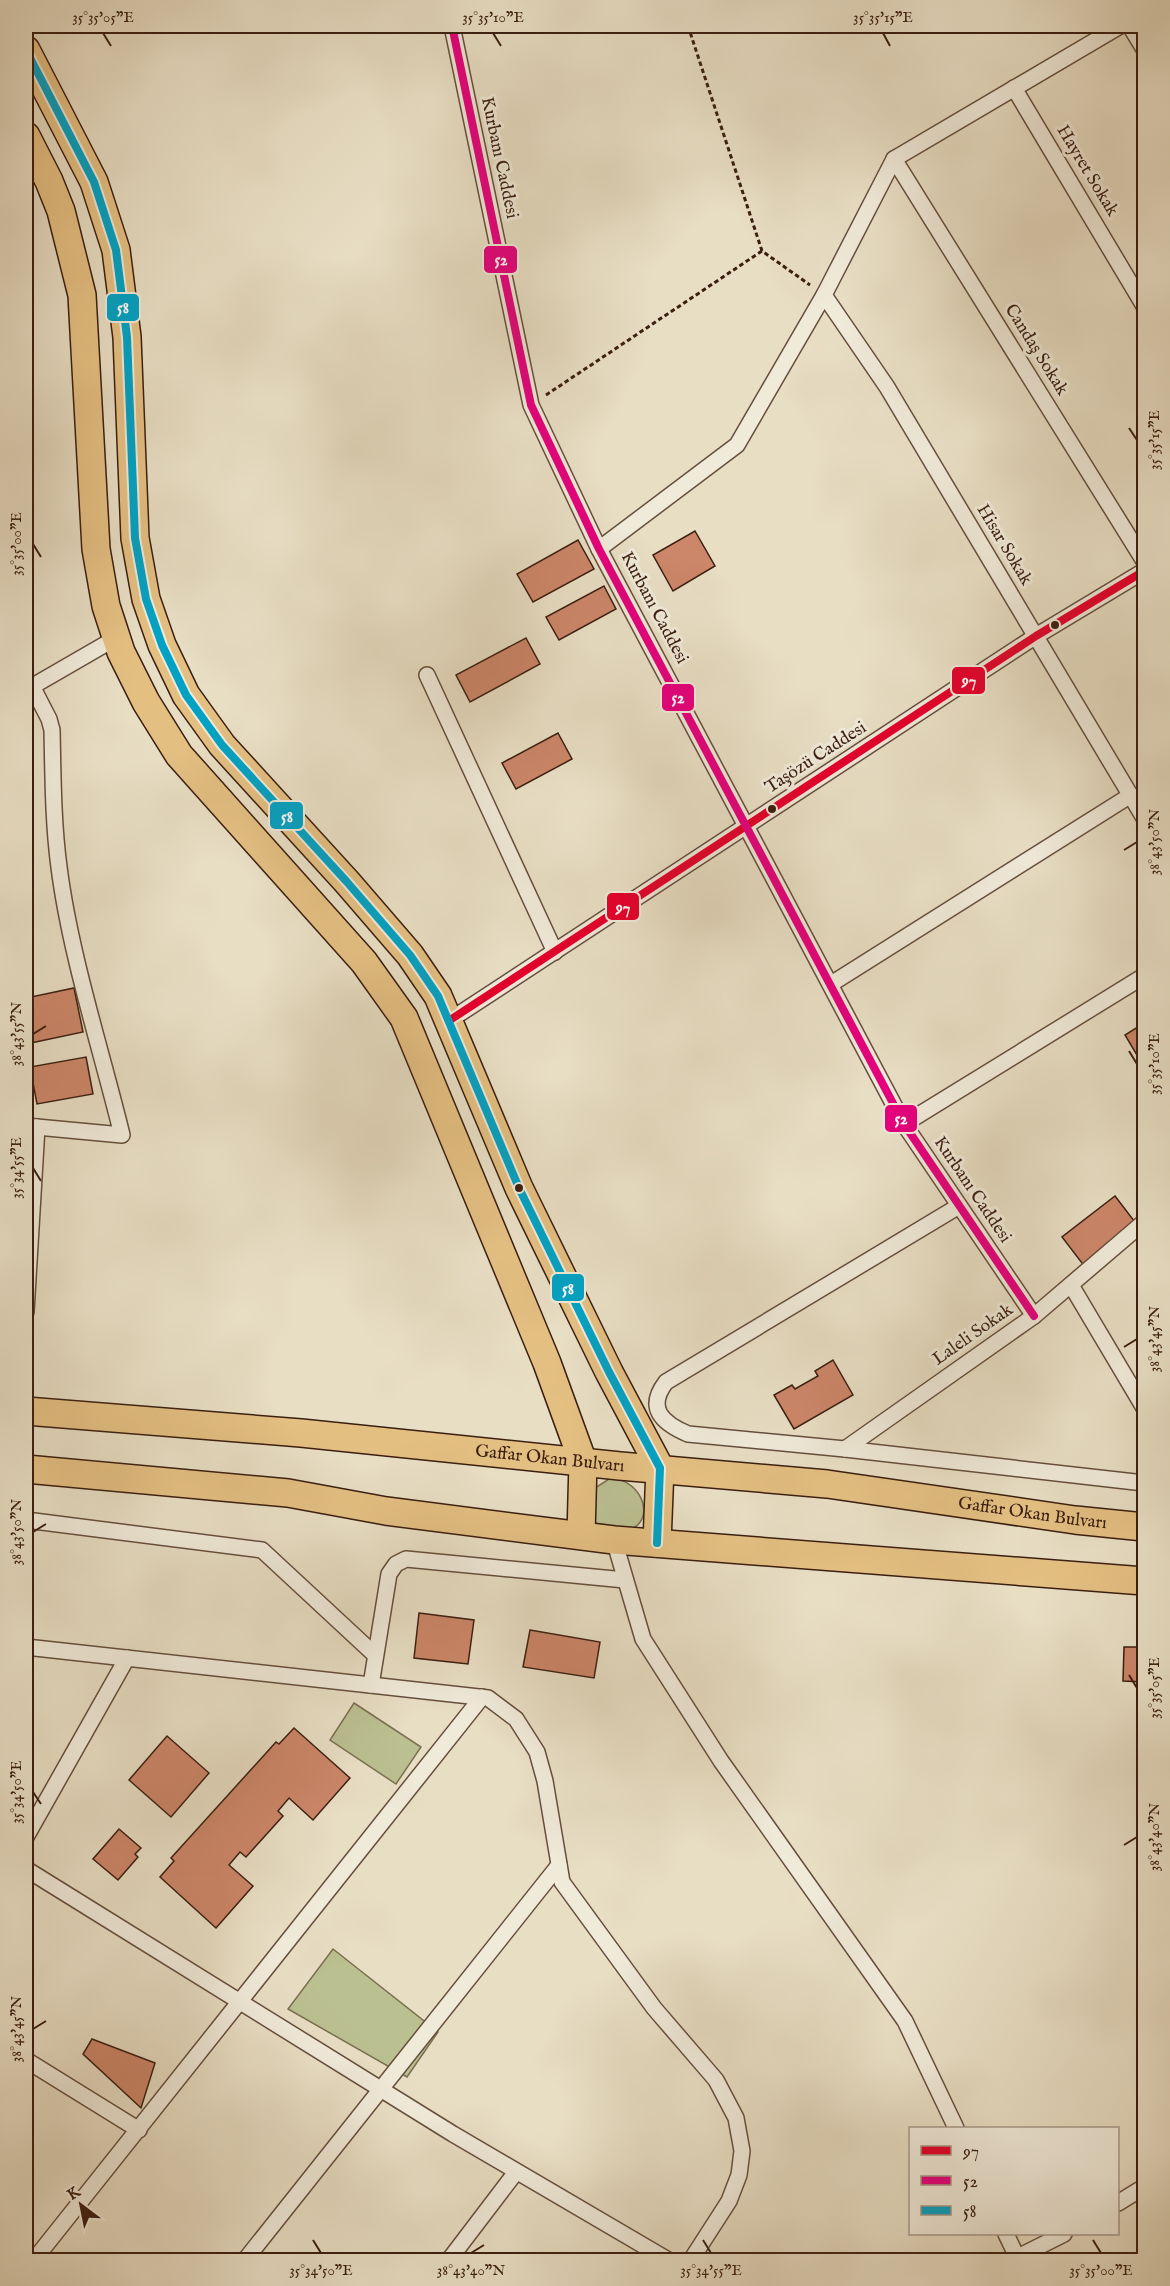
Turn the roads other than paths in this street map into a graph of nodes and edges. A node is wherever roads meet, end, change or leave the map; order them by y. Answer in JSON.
{"nodes":[{"id":1,"x":452,"y":26,"type":"edge"},
{"id":2,"x":1120,"y":26,"type":"edge"},
{"id":3,"x":1130,"y":26,"type":"edge"},
{"id":4,"x":1144,"y":49,"type":"edge"},
{"id":5,"x":26,"y":50,"type":"edge"},
{"id":6,"x":1014,"y":88,"type":"junction"},
{"id":7,"x":26,"y":136,"type":"edge"},
{"id":8,"x":894,"y":159,"type":"junction"},
{"id":9,"x":824,"y":295,"type":"junction"},
{"id":10,"x":1144,"y":306,"type":"edge"},
{"id":11,"x":599,"y":549,"type":"junction"},
{"id":12,"x":1144,"y":561,"type":"edge"},
{"id":13,"x":1144,"y":571,"type":"edge"},
{"id":14,"x":1036,"y":636,"type":"junction"},
{"id":15,"x":116,"y":638,"type":"junction"},
{"id":16,"x":427,"y":675,"type":"dead end"},
{"id":17,"x":28,"y":688,"type":"edge"},
{"id":18,"x":1131,"y":795,"type":"junction"},
{"id":19,"x":1144,"y":818,"type":"edge"},
{"id":20,"x":748,"y":827,"type":"junction"},
{"id":21,"x":555,"y":952,"type":"junction"},
{"id":22,"x":1144,"y":976,"type":"edge"},
{"id":23,"x":831,"y":984,"type":"junction"},
{"id":24,"x":450,"y":1020,"type":"junction"},
{"id":25,"x":904,"y":1124,"type":"junction"},
{"id":26,"x":31,"y":1126,"type":"edge"},
{"id":27,"x":959,"y":1206,"type":"junction"},
{"id":28,"x":1144,"y":1222,"type":"edge"},
{"id":29,"x":1071,"y":1285,"type":"junction"},
{"id":30,"x":26,"y":1312,"type":"edge"},
{"id":31,"x":1034,"y":1316,"type":"junction"},
{"id":32,"x":1142,"y":1398,"type":"edge"},
{"id":33,"x":26,"y":1411,"type":"edge"},
{"id":34,"x":845,"y":1449,"type":"junction"},
{"id":35,"x":583,"y":1462,"type":"junction"},
{"id":36,"x":660,"y":1468,"type":"junction"},
{"id":37,"x":26,"y":1469,"type":"edge"},
{"id":38,"x":1144,"y":1483,"type":"edge"},
{"id":39,"x":26,"y":1520,"type":"edge"},
{"id":40,"x":1144,"y":1527,"type":"edge"},
{"id":41,"x":581,"y":1535,"type":"junction"},
{"id":42,"x":614,"y":1540,"type":"junction"},
{"id":43,"x":657,"y":1543,"type":"junction"},
{"id":44,"x":625,"y":1580,"type":"junction"},
{"id":45,"x":1144,"y":1581,"type":"edge"},
{"id":46,"x":26,"y":1647,"type":"edge"},
{"id":47,"x":374,"y":1654,"type":"junction"},
{"id":48,"x":127,"y":1658,"type":"junction"},
{"id":49,"x":371,"y":1685,"type":"junction"},
{"id":50,"x":482,"y":1697,"type":"junction"},
{"id":51,"x":26,"y":1837,"type":"edge"},
{"id":52,"x":559,"y":1865,"type":"junction"},
{"id":53,"x":26,"y":1869,"type":"edge"},
{"id":54,"x":241,"y":2002,"type":"junction"},
{"id":55,"x":26,"y":2060,"type":"edge"},
{"id":56,"x":382,"y":2090,"type":"junction"},
{"id":57,"x":956,"y":2127,"type":"edge"},
{"id":58,"x":139,"y":2130,"type":"junction"},
{"id":59,"x":516,"y":2172,"type":"junction"},
{"id":60,"x":1144,"y":2187,"type":"edge"},
{"id":61,"x":1119,"y":2202,"type":"edge"},
{"id":62,"x":1006,"y":2235,"type":"edge"},
{"id":63,"x":1062,"y":2235,"type":"edge"},
{"id":64,"x":1015,"y":2259,"type":"edge"},
{"id":65,"x":34,"y":2260,"type":"edge"},
{"id":66,"x":245,"y":2260,"type":"edge"},
{"id":67,"x":448,"y":2260,"type":"edge"},
{"id":68,"x":668,"y":2260,"type":"edge"},
{"id":69,"x":690,"y":2260,"type":"edge"}],
"edges":[{"from":1,"to":11,"type":"street","name":"Kurbanı Caddesi"},
{"from":2,"to":6,"type":"street"},
{"from":3,"to":4,"type":"street"},
{"from":5,"to":24,"type":"highway"},
{"from":6,"to":8,"type":"street"},
{"from":6,"to":10,"type":"street","name":"Hayret Sokak"},
{"from":7,"to":15,"type":"highway"},
{"from":8,"to":9,"type":"street"},
{"from":8,"to":12,"type":"street","name":"Candaş Sokak"},
{"from":9,"to":11,"type":"street"},
{"from":9,"to":14,"type":"street","name":"Hisar Sokak"},
{"from":11,"to":20,"type":"street","name":"Kurbanı Caddesi"},
{"from":13,"to":14,"type":"street","name":"Taşözü Caddesi"},
{"from":14,"to":18,"type":"street","name":"Hisar Sokak"},
{"from":14,"to":20,"type":"street","name":"Taşözü Caddesi"},
{"from":15,"to":17,"type":"street"},
{"from":15,"to":35,"type":"highway"},
{"from":16,"to":21,"type":"street"},
{"from":17,"to":26,"type":"street"},
{"from":18,"to":19,"type":"street","name":"Hisar Sokak"},
{"from":18,"to":23,"type":"street"},
{"from":20,"to":21,"type":"street","name":"Taşözü Caddesi"},
{"from":20,"to":23,"type":"street","name":"Kurbanı Caddesi"},
{"from":21,"to":24,"type":"street","name":"Taşözü Caddesi"},
{"from":22,"to":25,"type":"street"},
{"from":23,"to":25,"type":"street","name":"Kurbanı Caddesi"},
{"from":24,"to":36,"type":"highway"},
{"from":25,"to":27,"type":"street","name":"Kurbanı Caddesi"},
{"from":26,"to":30,"type":"street"},
{"from":27,"to":31,"type":"street","name":"Kurbanı Caddesi"},
{"from":27,"to":34,"type":"street"},
{"from":28,"to":29,"type":"street","name":"Laleli Sokak"},
{"from":29,"to":31,"type":"street","name":"Laleli Sokak"},
{"from":29,"to":32,"type":"street"},
{"from":31,"to":34,"type":"street","name":"Laleli Sokak"},
{"from":33,"to":35,"type":"highway","name":"Gaffar Okan Bulvarı"},
{"from":34,"to":38,"type":"street"},
{"from":35,"to":36,"type":"highway","name":"Gaffar Okan Bulvarı"},
{"from":35,"to":41,"type":"highway"},
{"from":36,"to":40,"type":"highway","name":"Gaffar Okan Bulvarı"},
{"from":36,"to":43,"type":"highway"},
{"from":37,"to":41,"type":"highway"},
{"from":39,"to":47,"type":"street"},
{"from":41,"to":42,"type":"highway"},
{"from":42,"to":43,"type":"highway"},
{"from":42,"to":44,"type":"street"},
{"from":43,"to":45,"type":"highway"},
{"from":44,"to":47,"type":"street"},
{"from":44,"to":57,"type":"street"},
{"from":46,"to":48,"type":"street"},
{"from":47,"to":49,"type":"street"},
{"from":48,"to":49,"type":"street"},
{"from":48,"to":51,"type":"street"},
{"from":49,"to":50,"type":"street"},
{"from":50,"to":52,"type":"street"},
{"from":50,"to":54,"type":"street"},
{"from":52,"to":56,"type":"street"},
{"from":52,"to":69,"type":"street"},
{"from":53,"to":54,"type":"street"},
{"from":54,"to":56,"type":"street"},
{"from":54,"to":58,"type":"street"},
{"from":55,"to":58,"type":"street"},
{"from":56,"to":59,"type":"street"},
{"from":56,"to":66,"type":"street"},
{"from":58,"to":65,"type":"street"},
{"from":59,"to":67,"type":"street"},
{"from":59,"to":68,"type":"street"},
{"from":60,"to":61,"type":"street"},
{"from":62,"to":64,"type":"street"},
{"from":63,"to":64,"type":"street"}]}
